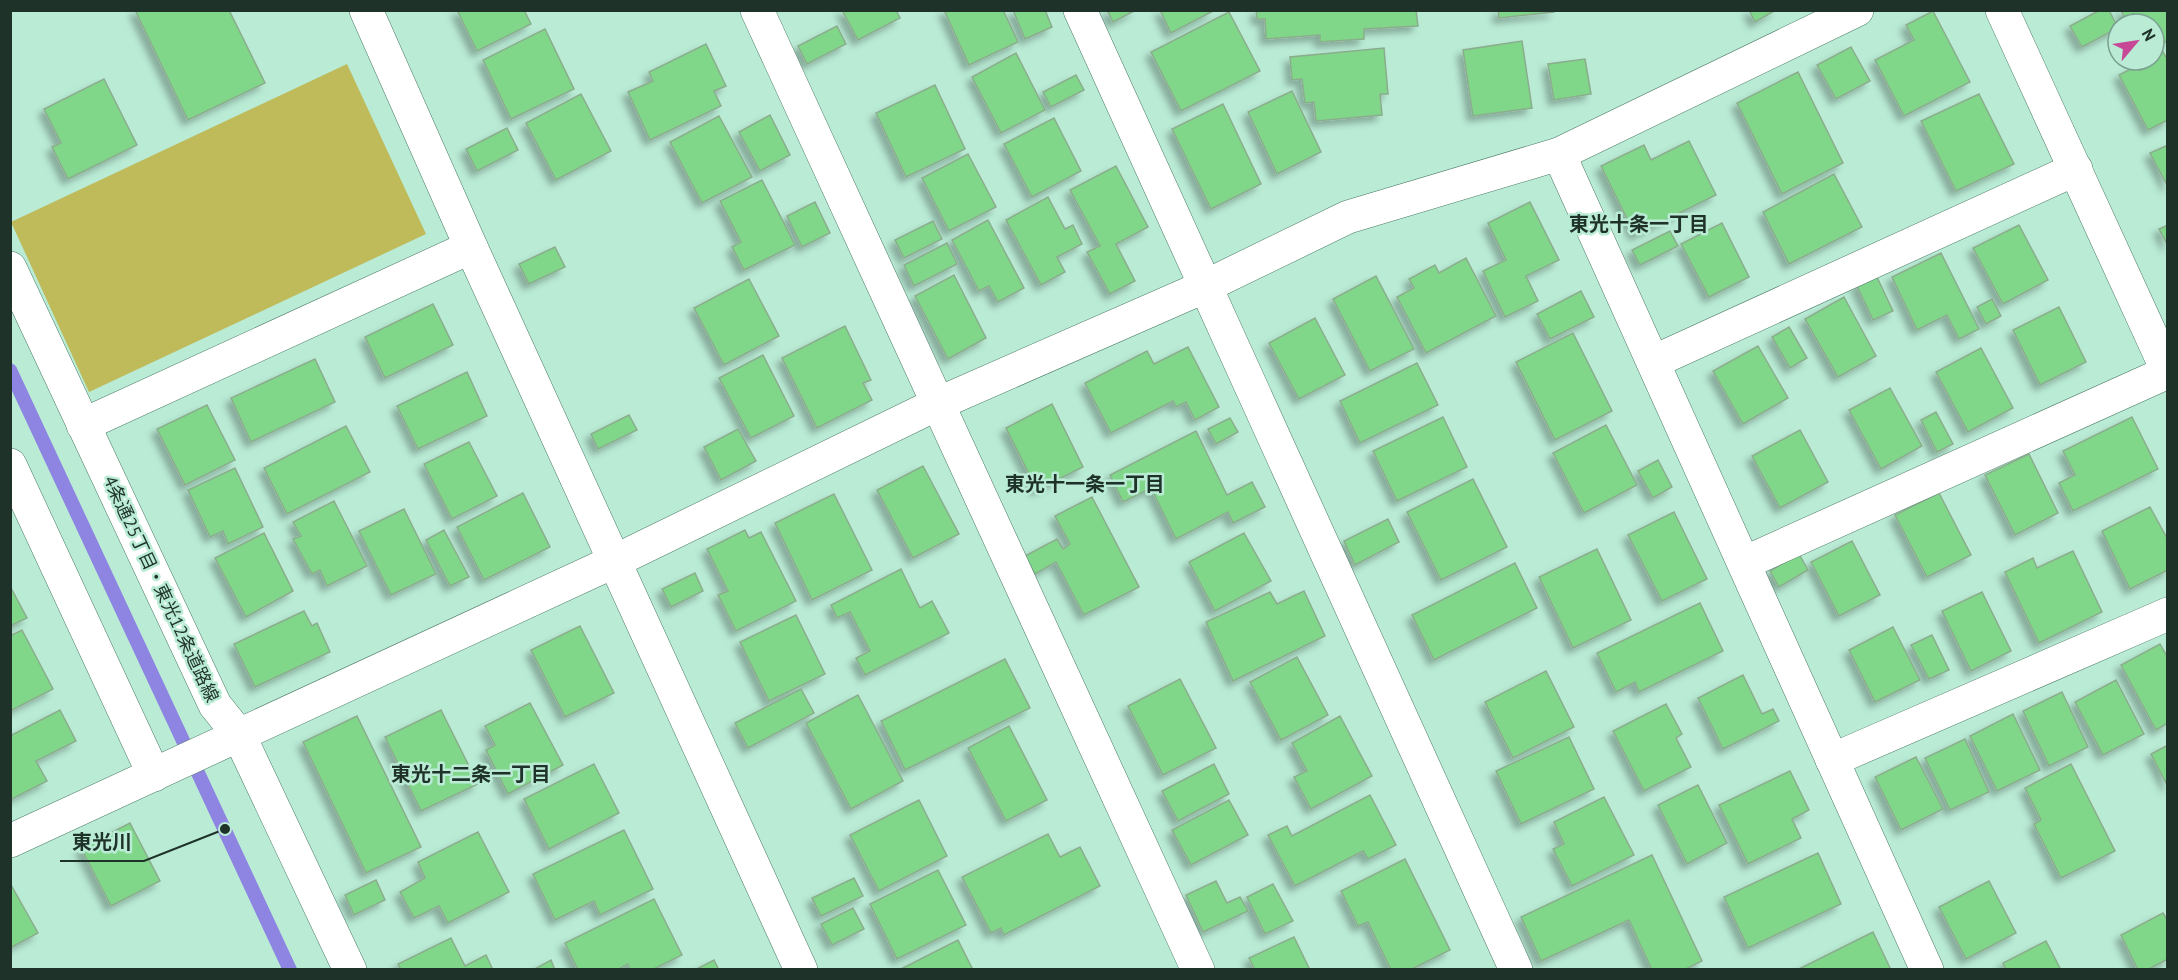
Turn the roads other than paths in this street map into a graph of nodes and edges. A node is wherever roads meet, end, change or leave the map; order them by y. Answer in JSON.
{"nodes":[{"id":1,"x":366,"y":10,"type":"edge"},
{"id":2,"x":757,"y":10,"type":"edge"},
{"id":3,"x":1080,"y":10,"type":"edge"},
{"id":4,"x":1857,"y":10,"type":"edge"},
{"id":5,"x":2002,"y":10,"type":"edge"},
{"id":6,"x":1559,"y":154,"type":"junction"},
{"id":7,"x":2076,"y":169,"type":"junction"},
{"id":8,"x":471,"y":247,"type":"junction"},
{"id":9,"x":10,"y":268,"type":"edge"},
{"id":10,"x":1206,"y":286,"type":"junction"},
{"id":11,"x":1653,"y":362,"type":"junction"},
{"id":12,"x":2168,"y":372,"type":"edge"},
{"id":13,"x":937,"y":404,"type":"junction"},
{"id":14,"x":83,"y":425,"type":"junction"},
{"id":15,"x":10,"y":465,"type":"edge"},
{"id":16,"x":615,"y":561,"type":"junction"},
{"id":17,"x":1744,"y":563,"type":"junction"},
{"id":18,"x":2168,"y":614,"type":"edge"},
{"id":19,"x":239,"y":735,"type":"junction"},
{"id":20,"x":1832,"y":760,"type":"junction"},
{"id":21,"x":164,"y":771,"type":"junction"},
{"id":22,"x":10,"y":841,"type":"edge"},
{"id":23,"x":350,"y":969,"type":"edge"},
{"id":24,"x":801,"y":969,"type":"edge"},
{"id":25,"x":1198,"y":969,"type":"edge"},
{"id":26,"x":1516,"y":969,"type":"edge"},
{"id":27,"x":1927,"y":969,"type":"edge"}],
"edges":[{"from":1,"to":8,"type":"street"},
{"from":2,"to":13,"type":"street"},
{"from":3,"to":10,"type":"street"},
{"from":4,"to":6,"type":"street"},
{"from":5,"to":7,"type":"street"},
{"from":6,"to":10,"type":"street"},
{"from":6,"to":11,"type":"street"},
{"from":7,"to":11,"type":"street"},
{"from":7,"to":12,"type":"street"},
{"from":8,"to":14,"type":"street"},
{"from":8,"to":16,"type":"street"},
{"from":9,"to":14,"type":"street","name":"4条通25丁目・東光12条道路線"},
{"from":10,"to":13,"type":"street"},
{"from":10,"to":26,"type":"street"},
{"from":11,"to":17,"type":"street"},
{"from":12,"to":17,"type":"street"},
{"from":13,"to":16,"type":"street"},
{"from":13,"to":25,"type":"street"},
{"from":14,"to":19,"type":"street","name":"4条通25丁目・東光12条道路線"},
{"from":15,"to":21,"type":"street"},
{"from":16,"to":19,"type":"street"},
{"from":16,"to":24,"type":"street"},
{"from":17,"to":20,"type":"street"},
{"from":18,"to":20,"type":"street"},
{"from":19,"to":21,"type":"street"},
{"from":19,"to":23,"type":"street","name":"4条通25丁目・東光12条道路線"},
{"from":20,"to":27,"type":"street"},
{"from":21,"to":22,"type":"street"}]}
